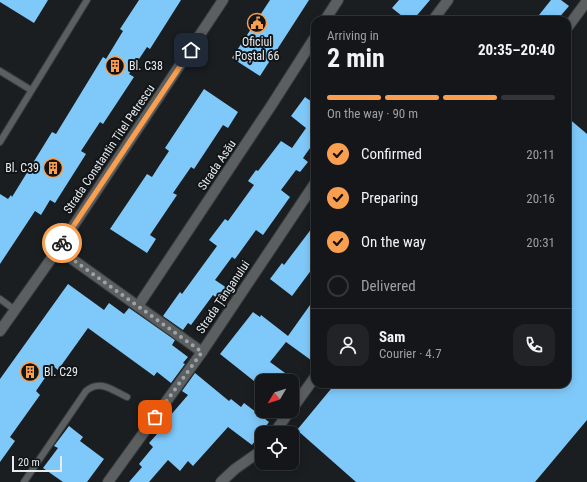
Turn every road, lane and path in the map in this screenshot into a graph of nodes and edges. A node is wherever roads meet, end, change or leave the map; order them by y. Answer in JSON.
{"nodes":[{"id":1,"x":87,"y":0,"type":"edge"},
{"id":2,"x":223,"y":0,"type":"edge"},
{"id":3,"x":338,"y":0,"type":"edge"},
{"id":4,"x":448,"y":0,"type":"edge"},
{"id":5,"x":587,"y":1,"type":"edge"},
{"id":6,"x":328,"y":16,"type":"edge"},
{"id":7,"x":436,"y":16,"type":"edge"},
{"id":8,"x":571,"y":23,"type":"edge"},
{"id":9,"x":311,"y":43,"type":"edge"},
{"id":10,"x":0,"y":71,"type":"edge"},
{"id":11,"x":32,"y":90,"type":"junction"},
{"id":12,"x":0,"y":142,"type":"edge"},
{"id":13,"x":311,"y":190,"type":"edge"},
{"id":14,"x":58,"y":249,"type":"junction"},
{"id":15,"x":0,"y":298,"type":"edge"},
{"id":16,"x":138,"y":306,"type":"junction"},
{"id":17,"x":15,"y":310,"type":"junction"},
{"id":18,"x":0,"y":331,"type":"edge"},
{"id":19,"x":202,"y":352,"type":"junction"},
{"id":20,"x":311,"y":382,"type":"edge"},
{"id":21,"x":126,"y":397,"type":"dead end"},
{"id":22,"x":299,"y":399,"type":"edge"},
{"id":23,"x":255,"y":456,"type":"edge"},
{"id":24,"x":24,"y":482,"type":"edge"},
{"id":25,"x":108,"y":482,"type":"edge"},
{"id":26,"x":221,"y":482,"type":"edge"}],
"edges":[{"from":1,"to":11,"type":"lane"},
{"from":2,"to":14,"type":"street","name":"Strada Constantin Titel Petrescu"},
{"from":3,"to":6,"type":"street"},
{"from":4,"to":7,"type":"street"},
{"from":5,"to":8,"type":"street"},
{"from":9,"to":16,"type":"street","name":"Strada Asău"},
{"from":10,"to":11,"type":"lane"},
{"from":11,"to":12,"type":"lane"},
{"from":13,"to":19,"type":"street","name":"Strada Țânganului"},
{"from":14,"to":16,"type":"street"},
{"from":14,"to":17,"type":"street","name":"Strada Constantin Titel Petrescu"},
{"from":15,"to":17,"type":"lane"},
{"from":16,"to":19,"type":"street"},
{"from":17,"to":18,"type":"street","name":"Strada Constantin Titel Petrescu"},
{"from":19,"to":25,"type":"street","name":"Strada Țânganului"},
{"from":20,"to":22,"type":"street"},
{"from":21,"to":24,"type":"lane"},
{"from":23,"to":26,"type":"street"}]}
